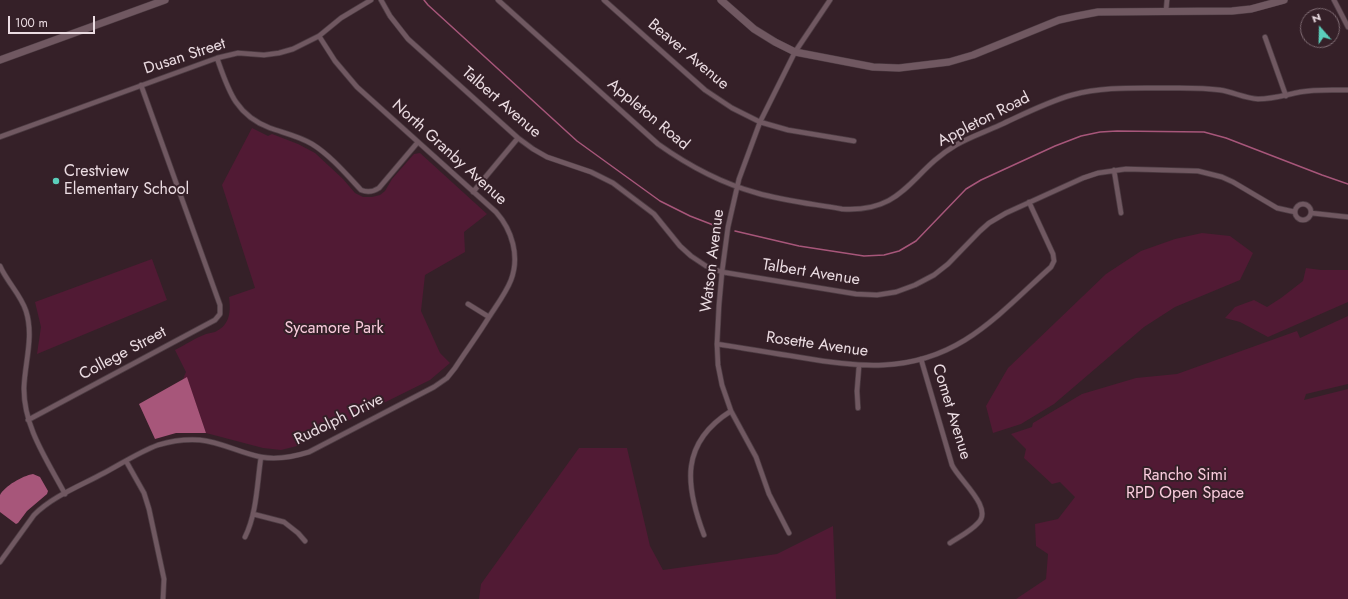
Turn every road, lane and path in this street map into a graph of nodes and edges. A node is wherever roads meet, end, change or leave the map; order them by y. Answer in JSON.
{"nodes":[{"id":1,"x":165,"y":0,"type":"edge"},
{"id":2,"x":371,"y":0,"type":"edge"},
{"id":3,"x":381,"y":0,"type":"edge"},
{"id":4,"x":498,"y":0,"type":"edge"},
{"id":5,"x":604,"y":0,"type":"edge"},
{"id":6,"x":721,"y":0,"type":"edge"},
{"id":7,"x":830,"y":0,"type":"edge"},
{"id":8,"x":1167,"y":0,"type":"edge"},
{"id":9,"x":1284,"y":0,"type":"edge"},
{"id":10,"x":1334,"y":0,"type":"edge"},
{"id":11,"x":157,"y":1,"type":"edge"},
{"id":12,"x":1166,"y":11,"type":"junction"},
{"id":13,"x":1348,"y":27,"type":"edge"},
{"id":14,"x":319,"y":36,"type":"junction"},
{"id":15,"x":1265,"y":37,"type":"dead end"},
{"id":16,"x":795,"y":52,"type":"junction"},
{"id":17,"x":217,"y":58,"type":"junction"},
{"id":18,"x":0,"y":60,"type":"edge"},
{"id":19,"x":141,"y":85,"type":"junction"},
{"id":20,"x":1348,"y":90,"type":"edge"},
{"id":21,"x":1286,"y":96,"type":"junction"},
{"id":22,"x":760,"y":122,"type":"junction"},
{"id":23,"x":0,"y":137,"type":"edge"},
{"id":24,"x":518,"y":138,"type":"junction"},
{"id":25,"x":854,"y":141,"type":"dead end"},
{"id":26,"x":418,"y":142,"type":"junction"},
{"id":27,"x":1114,"y":170,"type":"junction"},
{"id":28,"x":737,"y":187,"type":"junction"},
{"id":29,"x":473,"y":192,"type":"junction"},
{"id":30,"x":1029,"y":202,"type":"junction"},
{"id":31,"x":1295,"y":212,"type":"junction"},
{"id":32,"x":1121,"y":213,"type":"dead end"},
{"id":33,"x":1311,"y":213,"type":"junction"},
{"id":34,"x":1348,"y":217,"type":"edge"},
{"id":35,"x":0,"y":266,"type":"edge"},
{"id":36,"x":722,"y":272,"type":"junction"},
{"id":37,"x":468,"y":304,"type":"dead end"},
{"id":38,"x":489,"y":317,"type":"junction"},
{"id":39,"x":485,"y":324,"type":"joint"},
{"id":40,"x":717,"y":344,"type":"junction"},
{"id":41,"x":921,"y":359,"type":"junction"},
{"id":42,"x":859,"y":366,"type":"junction"},
{"id":43,"x":858,"y":408,"type":"dead end"},
{"id":44,"x":731,"y":411,"type":"junction"},
{"id":45,"x":28,"y":420,"type":"junction"},
{"id":46,"x":261,"y":457,"type":"junction"},
{"id":47,"x":126,"y":461,"type":"junction"},
{"id":48,"x":65,"y":494,"type":"junction"},
{"id":49,"x":253,"y":514,"type":"junction"},
{"id":50,"x":789,"y":533,"type":"dead end"},
{"id":51,"x":704,"y":535,"type":"dead end"},
{"id":52,"x":245,"y":537,"type":"dead end"},
{"id":53,"x":304,"y":541,"type":"dead end"},
{"id":54,"x":950,"y":543,"type":"dead end"},
{"id":55,"x":0,"y":562,"type":"edge"},
{"id":56,"x":163,"y":599,"type":"edge"}],
"edges":[{"from":1,"to":11,"type":"main road"},
{"from":2,"to":14,"type":"street","name":"Dusan Street"},
{"from":3,"to":24,"type":"street","name":"Talbert Avenue"},
{"from":4,"to":28,"type":"street","name":"Appleton Road"},
{"from":5,"to":22,"type":"street","name":"Beaver Avenue"},
{"from":6,"to":16,"type":"main road"},
{"from":7,"to":16,"type":"street","name":"Watson Avenue"},
{"from":8,"to":12,"type":"street"},
{"from":9,"to":12,"type":"main road"},
{"from":10,"to":13,"type":"street"},
{"from":11,"to":18,"type":"main road"},
{"from":12,"to":16,"type":"main road"},
{"from":14,"to":17,"type":"street","name":"Dusan Street"},
{"from":14,"to":26,"type":"street","name":"North Granby Avenue"},
{"from":15,"to":21,"type":"street"},
{"from":16,"to":22,"type":"street","name":"Watson Avenue"},
{"from":17,"to":19,"type":"street","name":"Dusan Street"},
{"from":17,"to":26,"type":"street"},
{"from":19,"to":23,"type":"street","name":"Dusan Street"},
{"from":19,"to":45,"type":"street","name":"College Street"},
{"from":20,"to":21,"type":"street","name":"Appleton Road"},
{"from":21,"to":28,"type":"street","name":"Appleton Road"},
{"from":22,"to":25,"type":"street","name":"Beaver Avenue"},
{"from":22,"to":28,"type":"street","name":"Watson Avenue"},
{"from":24,"to":29,"type":"street"},
{"from":24,"to":36,"type":"street","name":"Talbert Avenue"},
{"from":26,"to":29,"type":"street","name":"North Granby Avenue"},
{"from":27,"to":30,"type":"street","name":"Talbert Avenue"},
{"from":27,"to":31,"type":"street","name":"Talbert Avenue"},
{"from":27,"to":32,"type":"street"},
{"from":28,"to":36,"type":"street","name":"Watson Avenue"},
{"from":29,"to":38,"type":"street","name":"North Granby Avenue"},
{"from":30,"to":36,"type":"street","name":"Talbert Avenue"},
{"from":30,"to":41,"type":"street","name":"Rosette Avenue"},
{"from":31,"to":33,"type":"street"},
{"from":31,"to":33,"type":"street"},
{"from":33,"to":34,"type":"street"},
{"from":35,"to":45,"type":"street"},
{"from":36,"to":40,"type":"street","name":"Watson Avenue"},
{"from":37,"to":38,"type":"street"},
{"from":38,"to":39,"type":"street","name":"North Granby Avenue"},
{"from":39,"to":46,"type":"street","name":"Rudolph Drive"},
{"from":40,"to":42,"type":"street","name":"Rosette Avenue"},
{"from":40,"to":44,"type":"street","name":"Watson Avenue"},
{"from":41,"to":42,"type":"street","name":"Rosette Avenue"},
{"from":41,"to":54,"type":"street","name":"Comet Avenue"},
{"from":42,"to":43,"type":"street"},
{"from":44,"to":50,"type":"street","name":"Watson Avenue"},
{"from":44,"to":51,"type":"street"},
{"from":45,"to":48,"type":"street"},
{"from":46,"to":47,"type":"street","name":"Rudolph Drive"},
{"from":46,"to":49,"type":"street"},
{"from":47,"to":48,"type":"street","name":"Rudolph Drive"},
{"from":47,"to":56,"type":"street"},
{"from":48,"to":55,"type":"street","name":"Rudolph Drive"},
{"from":49,"to":52,"type":"street"},
{"from":49,"to":53,"type":"street"}]}
